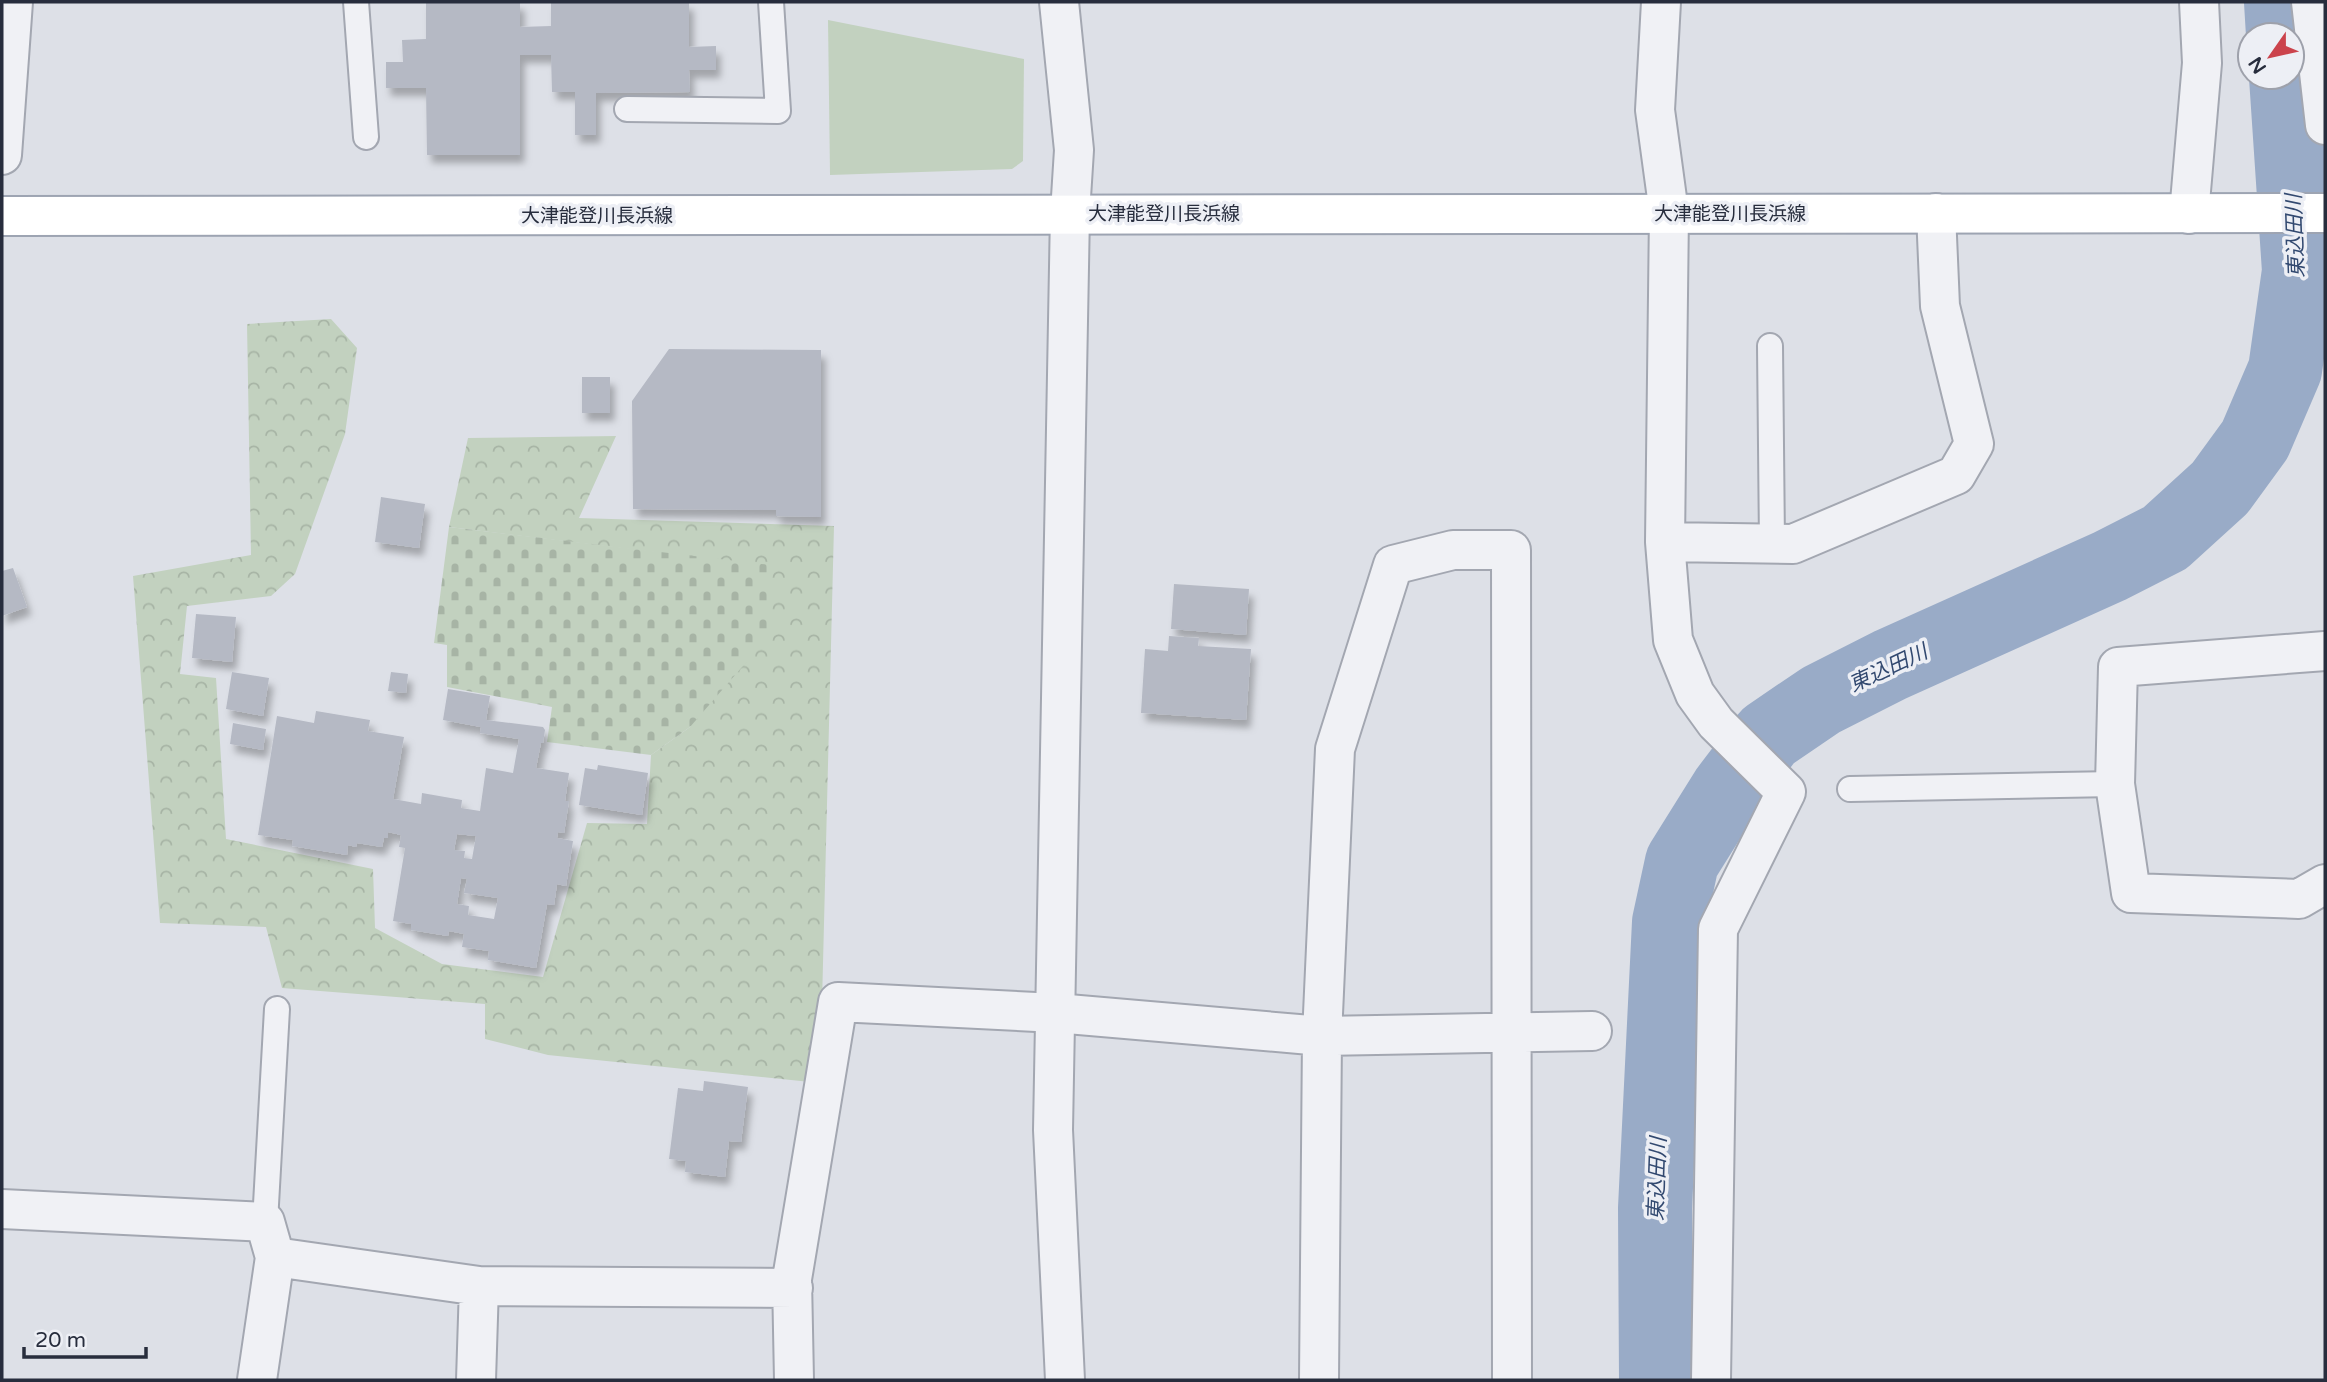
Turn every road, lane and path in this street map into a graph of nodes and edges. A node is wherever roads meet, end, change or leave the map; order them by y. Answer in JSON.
{"nodes":[{"id":1,"x":13,"y":2,"type":"edge"},
{"id":2,"x":356,"y":2,"type":"edge"},
{"id":3,"x":771,"y":2,"type":"edge"},
{"id":4,"x":1059,"y":2,"type":"edge"},
{"id":5,"x":1661,"y":2,"type":"edge"},
{"id":6,"x":2199,"y":2,"type":"edge"},
{"id":7,"x":2311,"y":2,"type":"edge"},
{"id":8,"x":627,"y":108,"type":"dead end"},
{"id":9,"x":2325,"y":125,"type":"edge"},
{"id":10,"x":366,"y":137,"type":"dead end"},
{"id":11,"x":2,"y":155,"type":"edge"},
{"id":12,"x":1070,"y":213,"type":"junction"},
{"id":13,"x":1936,"y":213,"type":"junction"},
{"id":14,"x":2324,"y":213,"type":"edge"},
{"id":15,"x":1669,"y":214,"type":"junction"},
{"id":16,"x":2189,"y":214,"type":"junction"},
{"id":17,"x":2,"y":216,"type":"edge"},
{"id":18,"x":1770,"y":346,"type":"dead end"},
{"id":19,"x":1665,"y":542,"type":"junction"},
{"id":20,"x":1772,"y":544,"type":"junction"},
{"id":21,"x":2325,"y":651,"type":"edge"},
{"id":22,"x":2115,"y":784,"type":"junction"},
{"id":23,"x":1850,"y":789,"type":"dead end"},
{"id":24,"x":2325,"y":884,"type":"edge"},
{"id":25,"x":277,"y":1009,"type":"dead end"},
{"id":26,"x":1056,"y":1013,"type":"junction"},
{"id":27,"x":1592,"y":1031,"type":"dead end"},
{"id":28,"x":1511,"y":1033,"type":"junction"},
{"id":29,"x":1322,"y":1036,"type":"junction"},
{"id":30,"x":2,"y":1209,"type":"edge"},
{"id":31,"x":270,"y":1240,"type":"junction"},
{"id":32,"x":479,"y":1286,"type":"junction"},
{"id":33,"x":793,"y":1288,"type":"junction"},
{"id":34,"x":257,"y":1380,"type":"edge"},
{"id":35,"x":476,"y":1380,"type":"edge"},
{"id":36,"x":794,"y":1380,"type":"edge"},
{"id":37,"x":1065,"y":1380,"type":"edge"},
{"id":38,"x":1319,"y":1380,"type":"edge"},
{"id":39,"x":1512,"y":1380,"type":"edge"},
{"id":40,"x":1711,"y":1380,"type":"edge"}],
"edges":[{"from":1,"to":11,"type":"street"},
{"from":2,"to":10,"type":"lane"},
{"from":3,"to":8,"type":"lane"},
{"from":4,"to":12,"type":"street"},
{"from":5,"to":15,"type":"street"},
{"from":6,"to":16,"type":"street"},
{"from":7,"to":9,"type":"street"},
{"from":12,"to":15,"type":"main road","name":"大津能登川長浜線"},
{"from":12,"to":17,"type":"main road","name":"大津能登川長浜線"},
{"from":12,"to":26,"type":"street"},
{"from":13,"to":15,"type":"main road","name":"大津能登川長浜線"},
{"from":13,"to":16,"type":"main road","name":"大津能登川長浜線"},
{"from":13,"to":20,"type":"street"},
{"from":14,"to":16,"type":"main road","name":"大津能登川長浜線"},
{"from":15,"to":19,"type":"street"},
{"from":18,"to":20,"type":"lane"},
{"from":19,"to":20,"type":"street"},
{"from":19,"to":40,"type":"street"},
{"from":21,"to":22,"type":"street"},
{"from":22,"to":23,"type":"lane"},
{"from":22,"to":24,"type":"street"},
{"from":25,"to":31,"type":"lane"},
{"from":26,"to":29,"type":"street"},
{"from":26,"to":33,"type":"street"},
{"from":26,"to":37,"type":"street"},
{"from":27,"to":28,"type":"street"},
{"from":28,"to":29,"type":"street"},
{"from":28,"to":29,"type":"street"},
{"from":28,"to":39,"type":"street"},
{"from":29,"to":38,"type":"street"},
{"from":30,"to":31,"type":"street"},
{"from":31,"to":32,"type":"street"},
{"from":31,"to":34,"type":"street"},
{"from":32,"to":33,"type":"street"},
{"from":32,"to":35,"type":"street"},
{"from":33,"to":36,"type":"street"}]}
